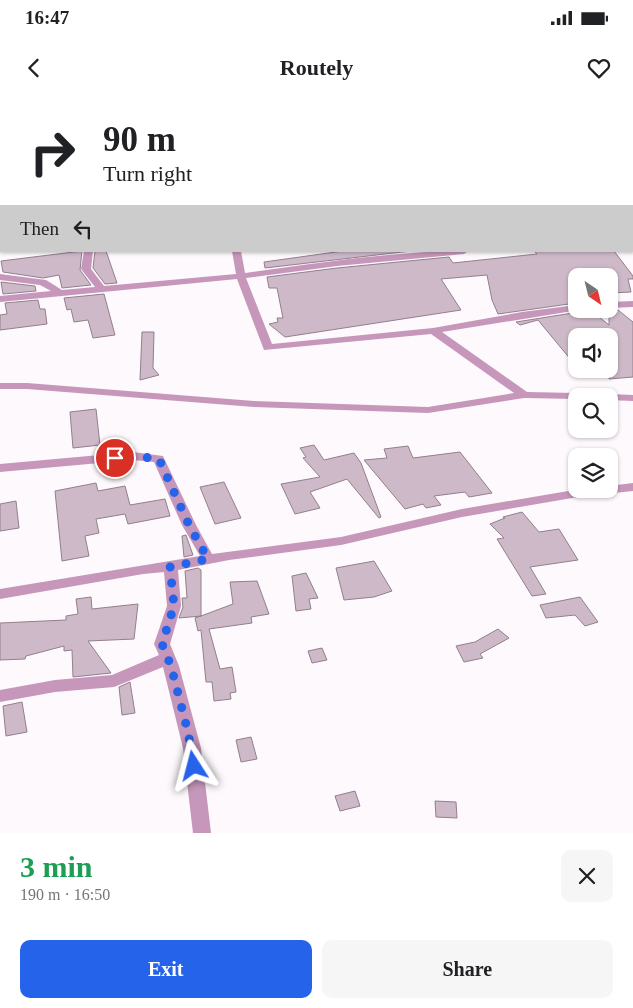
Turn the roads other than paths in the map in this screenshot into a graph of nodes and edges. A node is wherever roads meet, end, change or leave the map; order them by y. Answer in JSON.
{"nodes":[{"id":1,"x":89,"y":252,"type":"edge"},
{"id":2,"x":236,"y":252,"type":"edge"},
{"id":3,"x":453,"y":252,"type":"edge"},
{"id":4,"x":240,"y":276,"type":"junction"},
{"id":5,"x":0,"y":277,"type":"edge"},
{"id":6,"x":101,"y":289,"type":"junction"},
{"id":7,"x":60,"y":293,"type":"junction"},
{"id":8,"x":0,"y":299,"type":"edge"},
{"id":9,"x":633,"y":304,"type":"edge"},
{"id":10,"x":618,"y":305,"type":"edge"},
{"id":11,"x":568,"y":309,"type":"edge"},
{"id":12,"x":434,"y":331,"type":"junction"},
{"id":13,"x":0,"y":386,"type":"edge"},
{"id":14,"x":524,"y":395,"type":"junction"},
{"id":15,"x":568,"y":396,"type":"edge"},
{"id":16,"x":618,"y":397,"type":"edge"},
{"id":17,"x":633,"y":398,"type":"edge"},
{"id":18,"x":0,"y":468,"type":"edge"},
{"id":19,"x":633,"y":487,"type":"edge"},
{"id":20,"x":208,"y":559,"type":"junction"},
{"id":21,"x":170,"y":567,"type":"junction"},
{"id":22,"x":0,"y":594,"type":"edge"},
{"id":23,"x":168,"y":658,"type":"junction"},
{"id":24,"x":0,"y":696,"type":"edge"},
{"id":25,"x":202,"y":833,"type":"edge"}],
"edges":[{"from":1,"to":6,"type":"street"},
{"from":2,"to":4,"type":"street"},
{"from":3,"to":4,"type":"street"},
{"from":4,"to":6,"type":"street"},
{"from":4,"to":12,"type":"street"},
{"from":5,"to":7,"type":"street"},
{"from":6,"to":7,"type":"street"},
{"from":7,"to":8,"type":"street"},
{"from":9,"to":10,"type":"street"},
{"from":11,"to":12,"type":"street"},
{"from":12,"to":14,"type":"street"},
{"from":13,"to":14,"type":"street"},
{"from":14,"to":15,"type":"street"},
{"from":16,"to":17,"type":"street"},
{"from":18,"to":20,"type":"street"},
{"from":19,"to":20,"type":"street"},
{"from":20,"to":21,"type":"street"},
{"from":21,"to":22,"type":"street"},
{"from":21,"to":23,"type":"street"},
{"from":23,"to":24,"type":"street"},
{"from":23,"to":25,"type":"street"}]}
